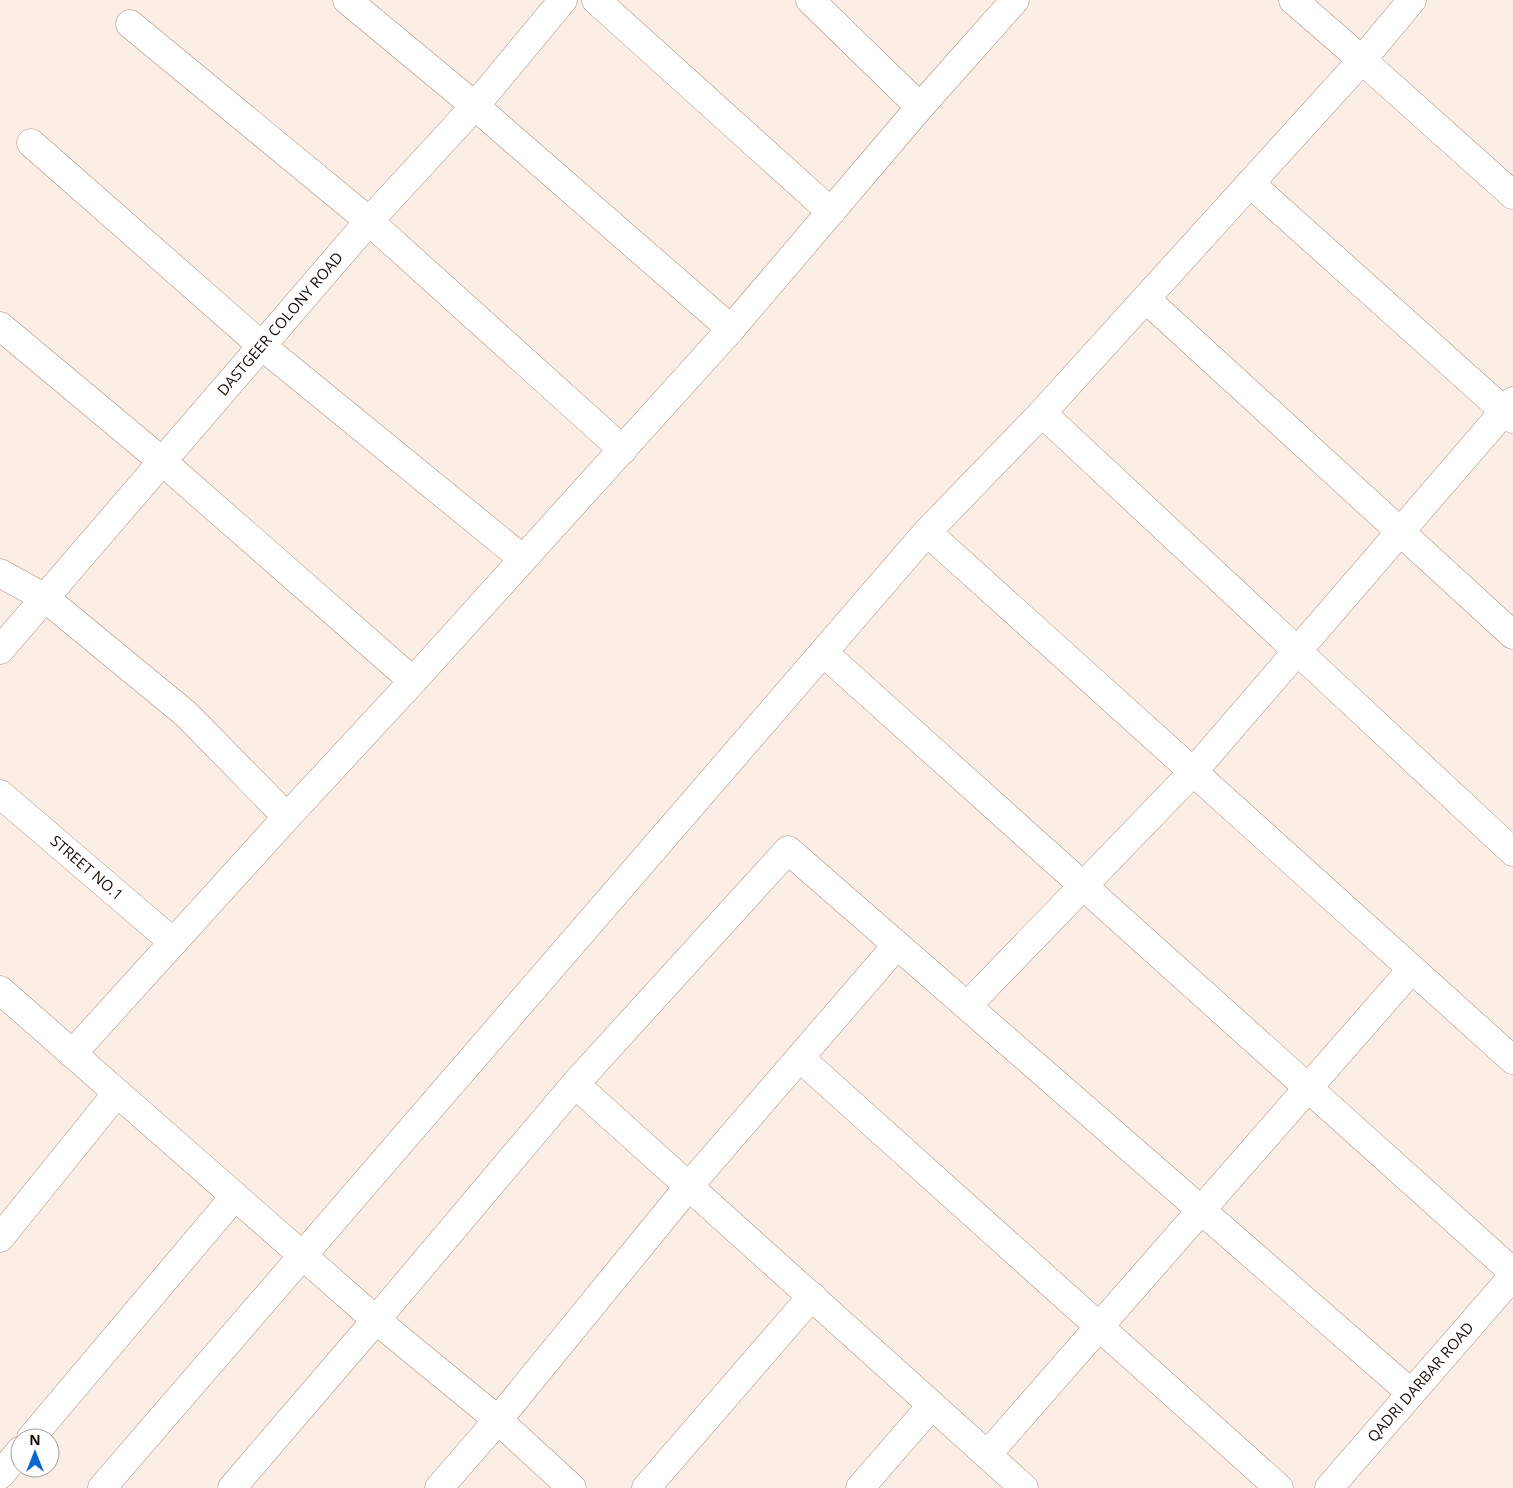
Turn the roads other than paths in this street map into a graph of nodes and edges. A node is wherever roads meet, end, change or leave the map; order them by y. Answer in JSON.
{"nodes":[{"id":1,"x":347,"y":0,"type":"edge"},
{"id":2,"x":563,"y":0,"type":"edge"},
{"id":3,"x":596,"y":0,"type":"edge"},
{"id":4,"x":810,"y":0,"type":"edge"},
{"id":5,"x":1014,"y":0,"type":"edge"},
{"id":6,"x":1294,"y":0,"type":"edge"},
{"id":7,"x":1412,"y":0,"type":"edge"},
{"id":8,"x":130,"y":24,"type":"dead end"},
{"id":9,"x":1362,"y":60,"type":"junction"},
{"id":10,"x":475,"y":106,"type":"junction"},
{"id":11,"x":920,"y":107,"type":"junction"},
{"id":12,"x":31,"y":143,"type":"dead end"},
{"id":13,"x":1250,"y":183,"type":"junction"},
{"id":14,"x":1513,"y":195,"type":"edge"},
{"id":15,"x":831,"y":212,"type":"junction"},
{"id":16,"x":369,"y":221,"type":"junction"},
{"id":17,"x":1146,"y":299,"type":"junction"},
{"id":18,"x":0,"y":326,"type":"edge"},
{"id":19,"x":731,"y":329,"type":"junction"},
{"id":20,"x":262,"y":346,"type":"junction"},
{"id":21,"x":1510,"y":410,"type":"edge"},
{"id":22,"x":1042,"y":413,"type":"junction"},
{"id":23,"x":623,"y":450,"type":"junction"},
{"id":24,"x":163,"y":462,"type":"junction"},
{"id":25,"x":927,"y":532,"type":"junction"},
{"id":26,"x":1400,"y":532,"type":"junction"},
{"id":27,"x":523,"y":559,"type":"junction"},
{"id":28,"x":0,"y":573,"type":"edge"},
{"id":29,"x":45,"y":598,"type":"junction"},
{"id":30,"x":1513,"y":636,"type":"edge"},
{"id":31,"x":0,"y":650,"type":"edge"},
{"id":32,"x":1297,"y":651,"type":"junction"},
{"id":33,"x":824,"y":652,"type":"junction"},
{"id":34,"x":413,"y":681,"type":"junction"},
{"id":35,"x":1193,"y":772,"type":"junction"},
{"id":36,"x":0,"y":794,"type":"edge"},
{"id":37,"x":287,"y":816,"type":"junction"},
{"id":38,"x":1513,"y":852,"type":"edge"},
{"id":39,"x":1083,"y":886,"type":"junction"},
{"id":40,"x":173,"y":942,"type":"junction"},
{"id":41,"x":897,"y":945,"type":"junction"},
{"id":42,"x":1412,"y":969,"type":"junction"},
{"id":43,"x":0,"y":990,"type":"edge"},
{"id":44,"x":967,"y":1006,"type":"junction"},
{"id":45,"x":72,"y":1054,"type":"junction"},
{"id":46,"x":800,"y":1058,"type":"junction"},
{"id":47,"x":1513,"y":1060,"type":"edge"},
{"id":48,"x":575,"y":1084,"type":"junction"},
{"id":49,"x":1308,"y":1088,"type":"junction"},
{"id":50,"x":117,"y":1093,"type":"junction"},
{"id":51,"x":690,"y":1186,"type":"junction"},
{"id":52,"x":234,"y":1196,"type":"junction"},
{"id":53,"x":1201,"y":1210,"type":"junction"},
{"id":54,"x":0,"y":1238,"type":"edge"},
{"id":55,"x":303,"y":1256,"type":"junction"},
{"id":56,"x":1513,"y":1274,"type":"edge"},
{"id":57,"x":812,"y":1296,"type":"junction"},
{"id":58,"x":376,"y":1320,"type":"junction"},
{"id":59,"x":1099,"y":1326,"type":"junction"},
{"id":60,"x":1411,"y":1393,"type":"junction"},
{"id":61,"x":932,"y":1405,"type":"junction"},
{"id":62,"x":498,"y":1420,"type":"junction"},
{"id":63,"x":39,"y":1428,"type":"edge"},
{"id":64,"x":987,"y":1454,"type":"junction"},
{"id":65,"x":10,"y":1463,"type":"edge"},
{"id":66,"x":0,"y":1475,"type":"edge"},
{"id":67,"x":102,"y":1488,"type":"edge"},
{"id":68,"x":232,"y":1488,"type":"edge"},
{"id":69,"x":439,"y":1488,"type":"edge"},
{"id":70,"x":572,"y":1488,"type":"edge"},
{"id":71,"x":646,"y":1488,"type":"edge"},
{"id":72,"x":860,"y":1488,"type":"edge"},
{"id":73,"x":1024,"y":1488,"type":"edge"},
{"id":74,"x":1279,"y":1488,"type":"edge"},
{"id":75,"x":1329,"y":1488,"type":"edge"}],
"edges":[{"from":1,"to":10,"type":"street"},
{"from":2,"to":10,"type":"street","name":"DASTGEER COLONY ROAD"},
{"from":3,"to":15,"type":"street"},
{"from":4,"to":11,"type":"street"},
{"from":5,"to":11,"type":"street"},
{"from":6,"to":9,"type":"street"},
{"from":7,"to":9,"type":"street"},
{"from":8,"to":16,"type":"street"},
{"from":9,"to":13,"type":"street"},
{"from":9,"to":14,"type":"street"},
{"from":10,"to":16,"type":"street","name":"DASTGEER COLONY ROAD"},
{"from":10,"to":19,"type":"street"},
{"from":11,"to":15,"type":"street"},
{"from":12,"to":20,"type":"street"},
{"from":13,"to":17,"type":"street"},
{"from":13,"to":21,"type":"street"},
{"from":15,"to":19,"type":"street"},
{"from":16,"to":20,"type":"street","name":"DASTGEER COLONY ROAD"},
{"from":16,"to":23,"type":"street"},
{"from":17,"to":22,"type":"street"},
{"from":17,"to":26,"type":"street"},
{"from":18,"to":24,"type":"street"},
{"from":19,"to":23,"type":"street"},
{"from":20,"to":24,"type":"street","name":"DASTGEER COLONY ROAD"},
{"from":20,"to":27,"type":"street"},
{"from":21,"to":26,"type":"street"},
{"from":22,"to":25,"type":"street"},
{"from":22,"to":32,"type":"street"},
{"from":23,"to":27,"type":"street"},
{"from":24,"to":29,"type":"street","name":"DASTGEER COLONY ROAD"},
{"from":24,"to":34,"type":"street"},
{"from":25,"to":33,"type":"street"},
{"from":25,"to":35,"type":"street"},
{"from":26,"to":30,"type":"street"},
{"from":26,"to":32,"type":"street"},
{"from":27,"to":34,"type":"street"},
{"from":28,"to":29,"type":"street"},
{"from":29,"to":31,"type":"street","name":"DASTGEER COLONY ROAD"},
{"from":29,"to":37,"type":"street"},
{"from":32,"to":35,"type":"street"},
{"from":32,"to":38,"type":"street"},
{"from":33,"to":39,"type":"street"},
{"from":33,"to":55,"type":"street"},
{"from":34,"to":37,"type":"street"},
{"from":35,"to":39,"type":"street"},
{"from":35,"to":42,"type":"street"},
{"from":36,"to":40,"type":"street","name":"STREET NO.1"},
{"from":37,"to":40,"type":"street"},
{"from":39,"to":44,"type":"street"},
{"from":39,"to":49,"type":"street"},
{"from":40,"to":45,"type":"street"},
{"from":41,"to":44,"type":"street"},
{"from":41,"to":46,"type":"street"},
{"from":41,"to":48,"type":"street"},
{"from":42,"to":47,"type":"street"},
{"from":42,"to":49,"type":"street"},
{"from":43,"to":45,"type":"street"},
{"from":44,"to":53,"type":"street"},
{"from":45,"to":50,"type":"street"},
{"from":46,"to":51,"type":"street"},
{"from":46,"to":59,"type":"street"},
{"from":48,"to":51,"type":"street"},
{"from":48,"to":58,"type":"street"},
{"from":49,"to":53,"type":"street"},
{"from":49,"to":56,"type":"street"},
{"from":50,"to":52,"type":"street"},
{"from":50,"to":54,"type":"street"},
{"from":51,"to":57,"type":"street"},
{"from":51,"to":62,"type":"street"},
{"from":52,"to":55,"type":"street"},
{"from":52,"to":63,"type":"street"},
{"from":53,"to":59,"type":"street"},
{"from":53,"to":60,"type":"street"},
{"from":55,"to":58,"type":"street"},
{"from":55,"to":67,"type":"street"},
{"from":56,"to":60,"type":"street","name":"QADRI DARBAR ROAD"},
{"from":57,"to":61,"type":"street"},
{"from":57,"to":71,"type":"street"},
{"from":58,"to":62,"type":"street"},
{"from":58,"to":68,"type":"street"},
{"from":59,"to":64,"type":"street"},
{"from":59,"to":74,"type":"street"},
{"from":60,"to":75,"type":"street","name":"QADRI DARBAR ROAD"},
{"from":61,"to":64,"type":"street"},
{"from":61,"to":72,"type":"street"},
{"from":62,"to":69,"type":"street"},
{"from":62,"to":70,"type":"street"},
{"from":64,"to":73,"type":"street"},
{"from":65,"to":66,"type":"street"}]}
